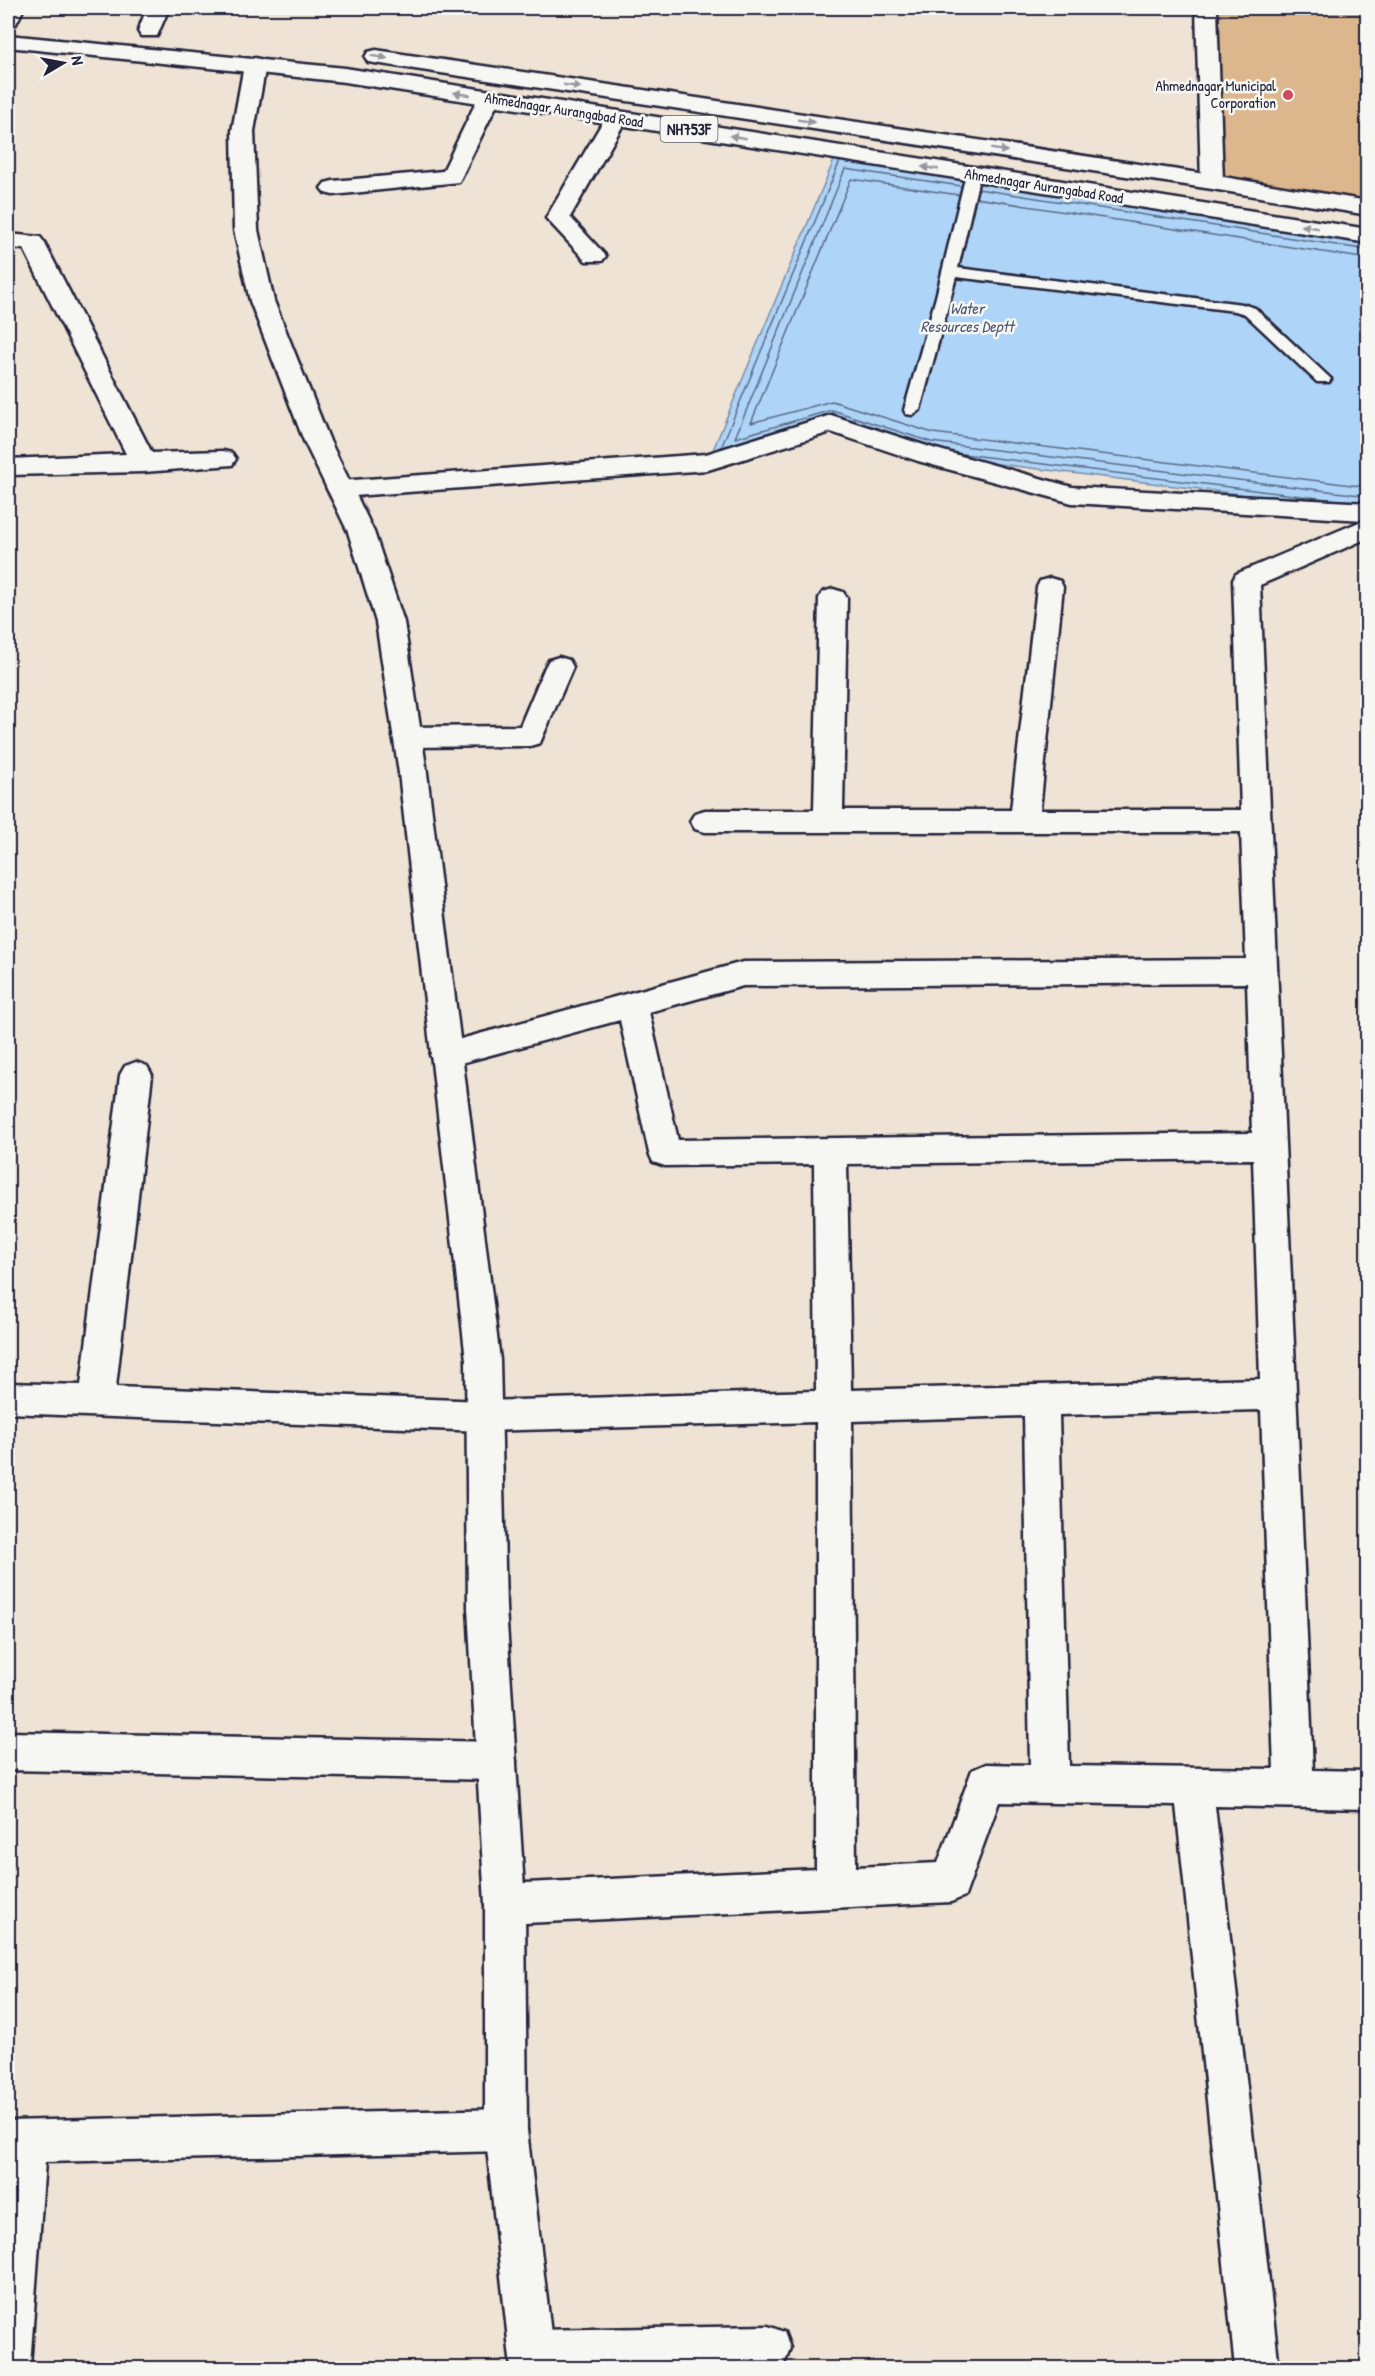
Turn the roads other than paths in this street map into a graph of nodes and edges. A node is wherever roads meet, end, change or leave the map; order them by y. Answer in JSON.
{"nodes":[{"id":1,"x":13,"y":8,"type":"edge"},
{"id":2,"x":158,"y":8,"type":"edge"},
{"id":3,"x":1206,"y":8,"type":"edge"},
{"id":4,"x":8,"y":19,"type":"edge"},
{"id":5,"x":52,"y":23,"type":"dead end"},
{"id":6,"x":172,"y":34,"type":"dead end"},
{"id":7,"x":8,"y":41,"type":"edge"},
{"id":8,"x":358,"y":54,"type":"dead end"},
{"id":9,"x":255,"y":65,"type":"junction"},
{"id":10,"x":489,"y":98,"type":"junction"},
{"id":11,"x":616,"y":118,"type":"junction"},
{"id":12,"x":974,"y":174,"type":"junction"},
{"id":13,"x":1212,"y":182,"type":"junction"},
{"id":14,"x":333,"y":188,"type":"dead end"},
{"id":15,"x":1368,"y":208,"type":"edge"},
{"id":16,"x":1368,"y":236,"type":"edge"},
{"id":17,"x":8,"y":241,"type":"edge"},
{"id":18,"x":594,"y":256,"type":"dead end"},
{"id":19,"x":948,"y":271,"type":"junction"},
{"id":20,"x":1323,"y":379,"type":"dead end"},
{"id":21,"x":912,"y":410,"type":"dead end"},
{"id":22,"x":223,"y":459,"type":"dead end"},
{"id":23,"x":144,"y":464,"type":"junction"},
{"id":24,"x":8,"y":467,"type":"edge"},
{"id":25,"x":340,"y":489,"type":"junction"},
{"id":26,"x":1368,"y":512,"type":"edge"},
{"id":27,"x":1368,"y":528,"type":"edge"},
{"id":28,"x":1050,"y":587,"type":"dead end"},
{"id":29,"x":833,"y":598,"type":"dead end"},
{"id":30,"x":559,"y":667,"type":"dead end"},
{"id":31,"x":408,"y":737,"type":"junction"},
{"id":32,"x":705,"y":820,"type":"dead end"},
{"id":33,"x":828,"y":821,"type":"junction"},
{"id":34,"x":1024,"y":821,"type":"junction"},
{"id":35,"x":1256,"y":821,"type":"junction"},
{"id":36,"x":1261,"y":971,"type":"junction"},
{"id":37,"x":632,"y":1005,"type":"junction"},
{"id":38,"x":446,"y":1055,"type":"junction"},
{"id":39,"x":136,"y":1075,"type":"dead end"},
{"id":40,"x":1268,"y":1146,"type":"junction"},
{"id":41,"x":830,"y":1151,"type":"junction"},
{"id":42,"x":1278,"y":1394,"type":"junction"},
{"id":43,"x":8,"y":1398,"type":"edge"},
{"id":44,"x":1041,"y":1400,"type":"junction"},
{"id":45,"x":97,"y":1401,"type":"junction"},
{"id":46,"x":834,"y":1406,"type":"junction"},
{"id":47,"x":484,"y":1416,"type":"junction"},
{"id":48,"x":8,"y":1750,"type":"edge"},
{"id":49,"x":497,"y":1761,"type":"junction"},
{"id":50,"x":1050,"y":1784,"type":"junction"},
{"id":51,"x":1192,"y":1786,"type":"junction"},
{"id":52,"x":1294,"y":1789,"type":"junction"},
{"id":53,"x":1368,"y":1790,"type":"edge"},
{"id":54,"x":836,"y":1888,"type":"junction"},
{"id":55,"x":505,"y":1904,"type":"junction"},
{"id":56,"x":506,"y":2130,"type":"junction"},
{"id":57,"x":16,"y":2141,"type":"edge"},
{"id":58,"x":768,"y":2348,"type":"dead end"},
{"id":59,"x":532,"y":2360,"type":"edge"},
{"id":60,"x":8,"y":2366,"type":"edge"},
{"id":61,"x":1257,"y":2368,"type":"edge"}],
"edges":[{"from":1,"to":4,"type":"main road"},
{"from":2,"to":6,"type":"main road"},
{"from":3,"to":13,"type":"main road"},
{"from":4,"to":5,"type":"main road"},
{"from":7,"to":9,"type":"main road","name":"Ahmednagar Aurangabad Road","number":"NH753F"},
{"from":8,"to":13,"type":"main road","number":"NH753F","one_way":true},
{"from":10,"to":9,"type":"main road","name":"Ahmednagar Aurangabad Road","number":"NH753F","one_way":true},
{"from":9,"to":25,"type":"main road"},
{"from":10,"to":11,"type":"main road","name":"Ahmednagar Aurangabad Road","number":"NH753F"},
{"from":10,"to":14,"type":"main road"},
{"from":12,"to":11,"type":"main road","name":"Ahmednagar Aurangabad Road","number":"NH753F","one_way":true},
{"from":11,"to":18,"type":"main road"},
{"from":16,"to":12,"type":"main road","name":"Ahmednagar Aurangabad Road","number":"NH753F","one_way":true},
{"from":12,"to":19,"type":"lane"},
{"from":13,"to":15,"type":"main road","number":"NH753F"},
{"from":17,"to":23,"type":"main road"},
{"from":19,"to":20,"type":"lane"},
{"from":19,"to":21,"type":"lane"},
{"from":22,"to":23,"type":"main road"},
{"from":23,"to":24,"type":"main road"},
{"from":25,"to":26,"type":"main road"},
{"from":25,"to":31,"type":"main road"},
{"from":27,"to":35,"type":"main road"},
{"from":28,"to":34,"type":"main road"},
{"from":29,"to":33,"type":"main road"},
{"from":30,"to":31,"type":"main road"},
{"from":31,"to":38,"type":"main road"},
{"from":32,"to":33,"type":"main road"},
{"from":33,"to":34,"type":"main road"},
{"from":34,"to":35,"type":"main road"},
{"from":35,"to":36,"type":"main road"},
{"from":36,"to":37,"type":"main road"},
{"from":36,"to":40,"type":"main road"},
{"from":37,"to":38,"type":"main road"},
{"from":37,"to":41,"type":"main road"},
{"from":38,"to":47,"type":"main road"},
{"from":39,"to":45,"type":"main road"},
{"from":40,"to":41,"type":"main road"},
{"from":40,"to":42,"type":"main road"},
{"from":41,"to":46,"type":"main road"},
{"from":42,"to":44,"type":"main road"},
{"from":42,"to":52,"type":"main road"},
{"from":43,"to":45,"type":"main road"},
{"from":44,"to":46,"type":"main road"},
{"from":44,"to":50,"type":"main road"},
{"from":45,"to":47,"type":"main road"},
{"from":46,"to":47,"type":"main road"},
{"from":46,"to":54,"type":"main road"},
{"from":47,"to":49,"type":"main road"},
{"from":48,"to":49,"type":"main road"},
{"from":49,"to":55,"type":"main road"},
{"from":50,"to":51,"type":"main road"},
{"from":50,"to":54,"type":"main road"},
{"from":51,"to":52,"type":"main road"},
{"from":51,"to":61,"type":"main road"},
{"from":52,"to":53,"type":"main road"},
{"from":54,"to":55,"type":"main road"},
{"from":55,"to":56,"type":"main road"},
{"from":56,"to":57,"type":"main road"},
{"from":56,"to":59,"type":"main road"},
{"from":57,"to":60,"type":"main road"},
{"from":58,"to":59,"type":"main road"}]}
